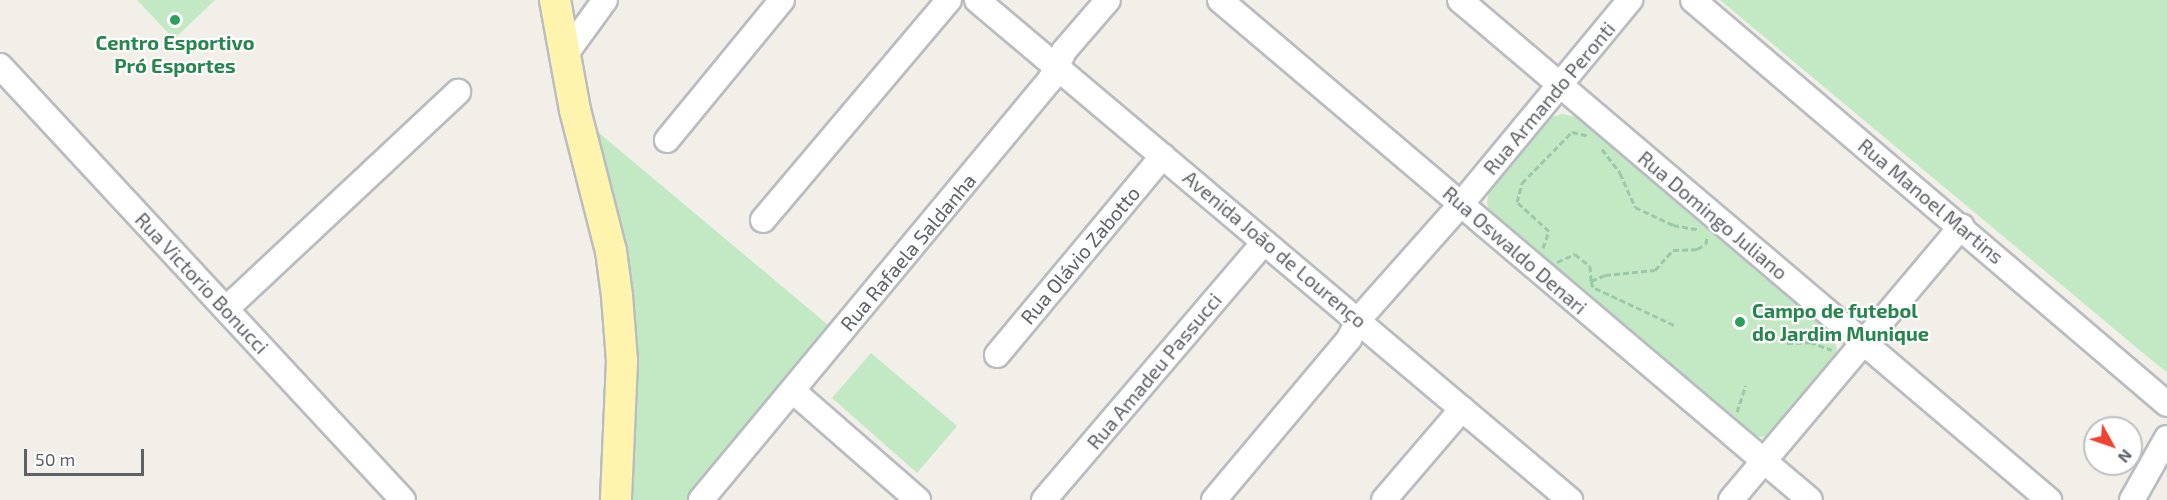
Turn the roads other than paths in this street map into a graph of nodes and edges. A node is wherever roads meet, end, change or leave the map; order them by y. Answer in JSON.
{"nodes":[{"id":1,"x":555,"y":0,"type":"edge"},
{"id":2,"x":605,"y":0,"type":"edge"},
{"id":3,"x":782,"y":0,"type":"edge"},
{"id":4,"x":949,"y":0,"type":"edge"},
{"id":5,"x":977,"y":0,"type":"edge"},
{"id":6,"x":1108,"y":0,"type":"edge"},
{"id":7,"x":1220,"y":0,"type":"edge"},
{"id":8,"x":1460,"y":0,"type":"edge"},
{"id":9,"x":1630,"y":0,"type":"edge"},
{"id":10,"x":1693,"y":0,"type":"edge"},
{"id":11,"x":565,"y":55,"type":"junction"},
{"id":12,"x":1056,"y":65,"type":"junction"},
{"id":13,"x":0,"y":66,"type":"edge"},
{"id":14,"x":1560,"y":85,"type":"junction"},
{"id":15,"x":458,"y":92,"type":"dead end"},
{"id":16,"x":667,"y":140,"type":"dead end"},
{"id":17,"x":1163,"y":156,"type":"junction"},
{"id":18,"x":1462,"y":203,"type":"junction"},
{"id":19,"x":763,"y":220,"type":"dead end"},
{"id":20,"x":1962,"y":226,"type":"junction"},
{"id":21,"x":1264,"y":242,"type":"junction"},
{"id":22,"x":226,"y":309,"type":"junction"},
{"id":23,"x":1359,"y":319,"type":"junction"},
{"id":24,"x":1865,"y":345,"type":"junction"},
{"id":25,"x":997,"y":355,"type":"dead end"},
{"id":26,"x":792,"y":391,"type":"junction"},
{"id":27,"x":2167,"y":404,"type":"edge"},
{"id":28,"x":1462,"y":409,"type":"junction"},
{"id":29,"x":2167,"y":438,"type":"edge"},
{"id":30,"x":1763,"y":461,"type":"junction"},
{"id":31,"x":1561,"y":497,"type":"edge"},
{"id":32,"x":403,"y":500,"type":"edge"},
{"id":33,"x":616,"y":500,"type":"edge"},
{"id":34,"x":701,"y":500,"type":"edge"},
{"id":35,"x":918,"y":500,"type":"edge"},
{"id":36,"x":1044,"y":500,"type":"edge"},
{"id":37,"x":1214,"y":500,"type":"edge"},
{"id":38,"x":1384,"y":500,"type":"edge"},
{"id":39,"x":1731,"y":500,"type":"edge"},
{"id":40,"x":1810,"y":500,"type":"edge"},
{"id":41,"x":2049,"y":500,"type":"edge"},
{"id":42,"x":2132,"y":500,"type":"edge"}],
"edges":[{"from":1,"to":11,"type":"main road"},
{"from":2,"to":11,"type":"street"},
{"from":3,"to":16,"type":"street"},
{"from":4,"to":19,"type":"street"},
{"from":5,"to":12,"type":"street","name":"Avenida João de Lourenço"},
{"from":6,"to":12,"type":"street","name":"Rua Rafaela Saldanha"},
{"from":7,"to":18,"type":"street","name":"Rua Oswaldo Denari"},
{"from":8,"to":14,"type":"street","name":"Rua Domingo Juliano"},
{"from":9,"to":14,"type":"street","name":"Rua Armando Peronti"},
{"from":10,"to":20,"type":"street","name":"Rua Manoel Martins"},
{"from":11,"to":33,"type":"main road"},
{"from":12,"to":17,"type":"street","name":"Avenida João de Lourenço"},
{"from":12,"to":26,"type":"street","name":"Rua Rafaela Saldanha"},
{"from":13,"to":22,"type":"street","name":"Rua Victorio Bonucci"},
{"from":14,"to":18,"type":"street","name":"Rua Armando Peronti"},
{"from":14,"to":24,"type":"street","name":"Rua Domingo Juliano"},
{"from":15,"to":22,"type":"street"},
{"from":17,"to":21,"type":"street","name":"Avenida João de Lourenço"},
{"from":17,"to":25,"type":"street","name":"Rua Olávio Zabotto"},
{"from":18,"to":23,"type":"street","name":"Rua Armando Peronti"},
{"from":18,"to":30,"type":"street","name":"Rua Oswaldo Denari"},
{"from":20,"to":24,"type":"street"},
{"from":20,"to":27,"type":"street","name":"Rua Manoel Martins"},
{"from":21,"to":23,"type":"street","name":"Avenida João de Lourenço"},
{"from":21,"to":36,"type":"street","name":"Rua Amadeu Passucci"},
{"from":22,"to":32,"type":"street","name":"Rua Victorio Bonucci"},
{"from":23,"to":28,"type":"street","name":"Avenida João de Lourenço"},
{"from":23,"to":37,"type":"street","name":"Rua Armando Peronti"},
{"from":24,"to":30,"type":"street"},
{"from":24,"to":41,"type":"street","name":"Rua Domingo Juliano"},
{"from":26,"to":34,"type":"street","name":"Rua Rafaela Saldanha"},
{"from":26,"to":35,"type":"street"},
{"from":28,"to":31,"type":"street","name":"Avenida João de Lourenço"},
{"from":28,"to":38,"type":"street"},
{"from":29,"to":42,"type":"street"},
{"from":30,"to":39,"type":"street"},
{"from":30,"to":40,"type":"street","name":"Rua Oswaldo Denari"}]}
